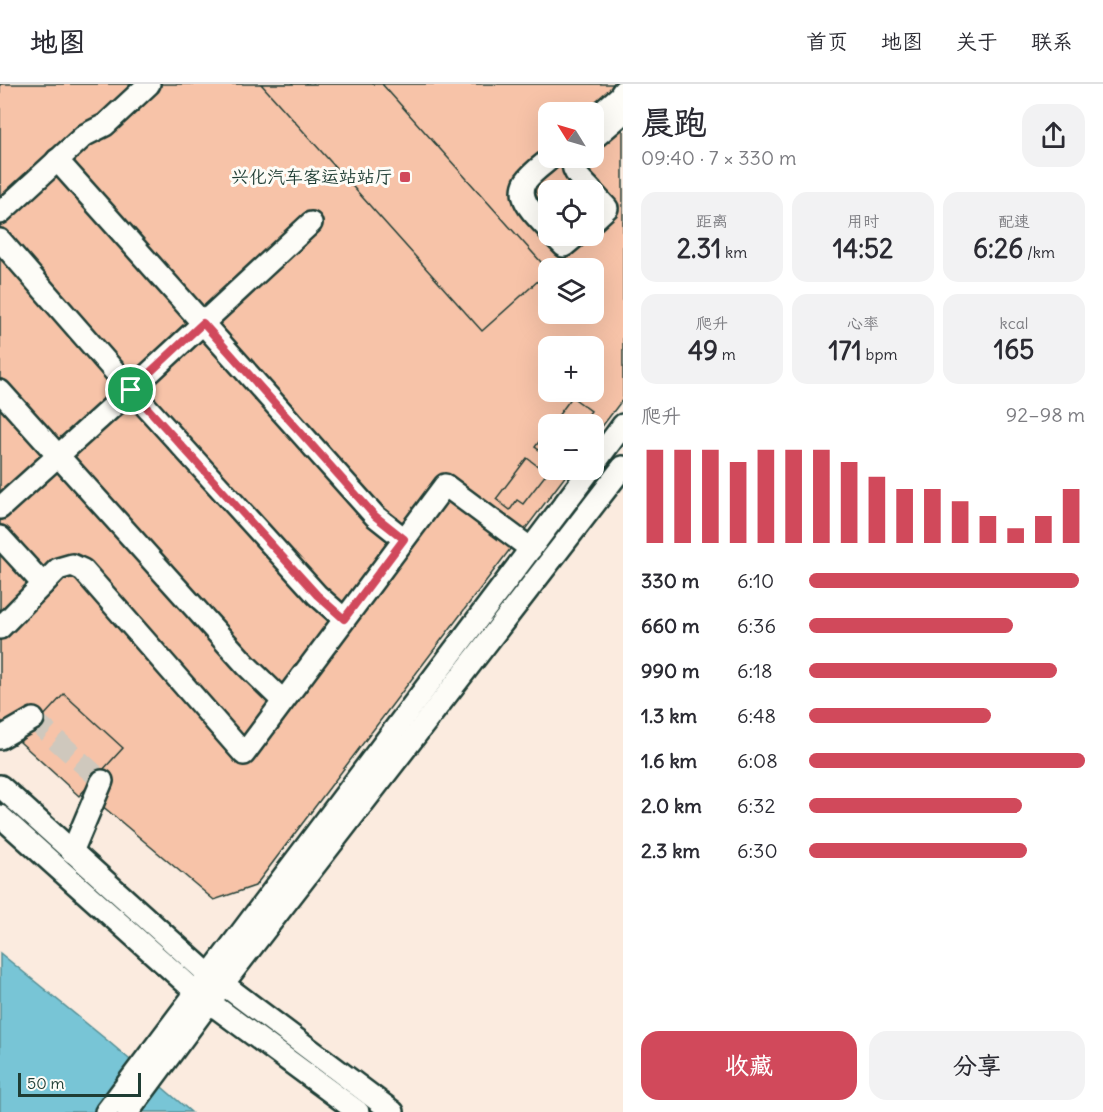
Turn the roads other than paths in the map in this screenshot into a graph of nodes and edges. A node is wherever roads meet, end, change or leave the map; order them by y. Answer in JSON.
{"nodes":[{"id":1,"x":149,"y":84,"type":"edge"},
{"id":2,"x":623,"y":91,"type":"edge"},
{"id":3,"x":604,"y":110,"type":"edge"},
{"id":4,"x":623,"y":113,"type":"edge"},
{"id":5,"x":604,"y":129,"type":"edge"},
{"id":6,"x":57,"y":160,"type":"junction"},
{"id":7,"x":540,"y":168,"type":"edge"},
{"id":8,"x":573,"y":168,"type":"edge"},
{"id":9,"x":583,"y":180,"type":"edge"},
{"id":10,"x":0,"y":213,"type":"edge"},
{"id":11,"x":538,"y":218,"type":"edge"},
{"id":12,"x":311,"y":222,"type":"dead end"},
{"id":13,"x":0,"y":240,"type":"edge"},
{"id":14,"x":203,"y":323,"type":"junction"},
{"id":15,"x":131,"y":390,"type":"junction"},
{"id":16,"x":0,"y":391,"type":"edge"},
{"id":17,"x":623,"y":425,"type":"edge"},
{"id":18,"x":604,"y":451,"type":"edge"},
{"id":19,"x":58,"y":456,"type":"junction"},
{"id":20,"x":623,"y":467,"type":"edge"},
{"id":21,"x":583,"y":480,"type":"edge"},
{"id":22,"x":0,"y":508,"type":"edge"},
{"id":23,"x":0,"y":537,"type":"edge"},
{"id":24,"x":404,"y":539,"type":"junction"},
{"id":25,"x":531,"y":549,"type":"junction"},
{"id":26,"x":43,"y":584,"type":"junction"},
{"id":27,"x":344,"y":619,"type":"junction"},
{"id":28,"x":0,"y":628,"type":"edge"},
{"id":29,"x":283,"y":701,"type":"junction"},
{"id":30,"x":33,"y":719,"type":"dead end"},
{"id":31,"x":0,"y":738,"type":"edge"},
{"id":32,"x":102,"y":781,"type":"dead end"},
{"id":33,"x":0,"y":786,"type":"edge"},
{"id":34,"x":0,"y":816,"type":"edge"},
{"id":35,"x":72,"y":852,"type":"junction"},
{"id":36,"x":209,"y":988,"type":"junction"},
{"id":37,"x":149,"y":1069,"type":"junction"},
{"id":38,"x":106,"y":1112,"type":"edge"},
{"id":39,"x":128,"y":1112,"type":"edge"},
{"id":40,"x":358,"y":1112,"type":"edge"},
{"id":41,"x":393,"y":1112,"type":"edge"}],
"edges":[{"from":1,"to":6,"type":"street"},
{"from":2,"to":3,"type":"street"},
{"from":4,"to":5,"type":"street"},
{"from":6,"to":10,"type":"street"},
{"from":6,"to":14,"type":"street"},
{"from":7,"to":11,"type":"street"},
{"from":8,"to":9,"type":"street"},
{"from":12,"to":14,"type":"street"},
{"from":13,"to":15,"type":"street"},
{"from":14,"to":15,"type":"street"},
{"from":14,"to":24,"type":"street"},
{"from":15,"to":19,"type":"street"},
{"from":15,"to":27,"type":"street"},
{"from":16,"to":19,"type":"street"},
{"from":17,"to":18,"type":"street"},
{"from":19,"to":22,"type":"street"},
{"from":19,"to":29,"type":"street"},
{"from":20,"to":36,"type":"street"},
{"from":21,"to":25,"type":"street"},
{"from":23,"to":26,"type":"street"},
{"from":24,"to":25,"type":"street"},
{"from":24,"to":27,"type":"street"},
{"from":25,"to":36,"type":"street"},
{"from":26,"to":28,"type":"street"},
{"from":26,"to":29,"type":"street"},
{"from":27,"to":29,"type":"street"},
{"from":30,"to":31,"type":"street"},
{"from":32,"to":35,"type":"street"},
{"from":33,"to":35,"type":"street"},
{"from":34,"to":36,"type":"street"},
{"from":35,"to":36,"type":"street"},
{"from":36,"to":37,"type":"street"},
{"from":36,"to":40,"type":"street"},
{"from":36,"to":41,"type":"street"},
{"from":37,"to":38,"type":"street"},
{"from":37,"to":39,"type":"street"}]}
